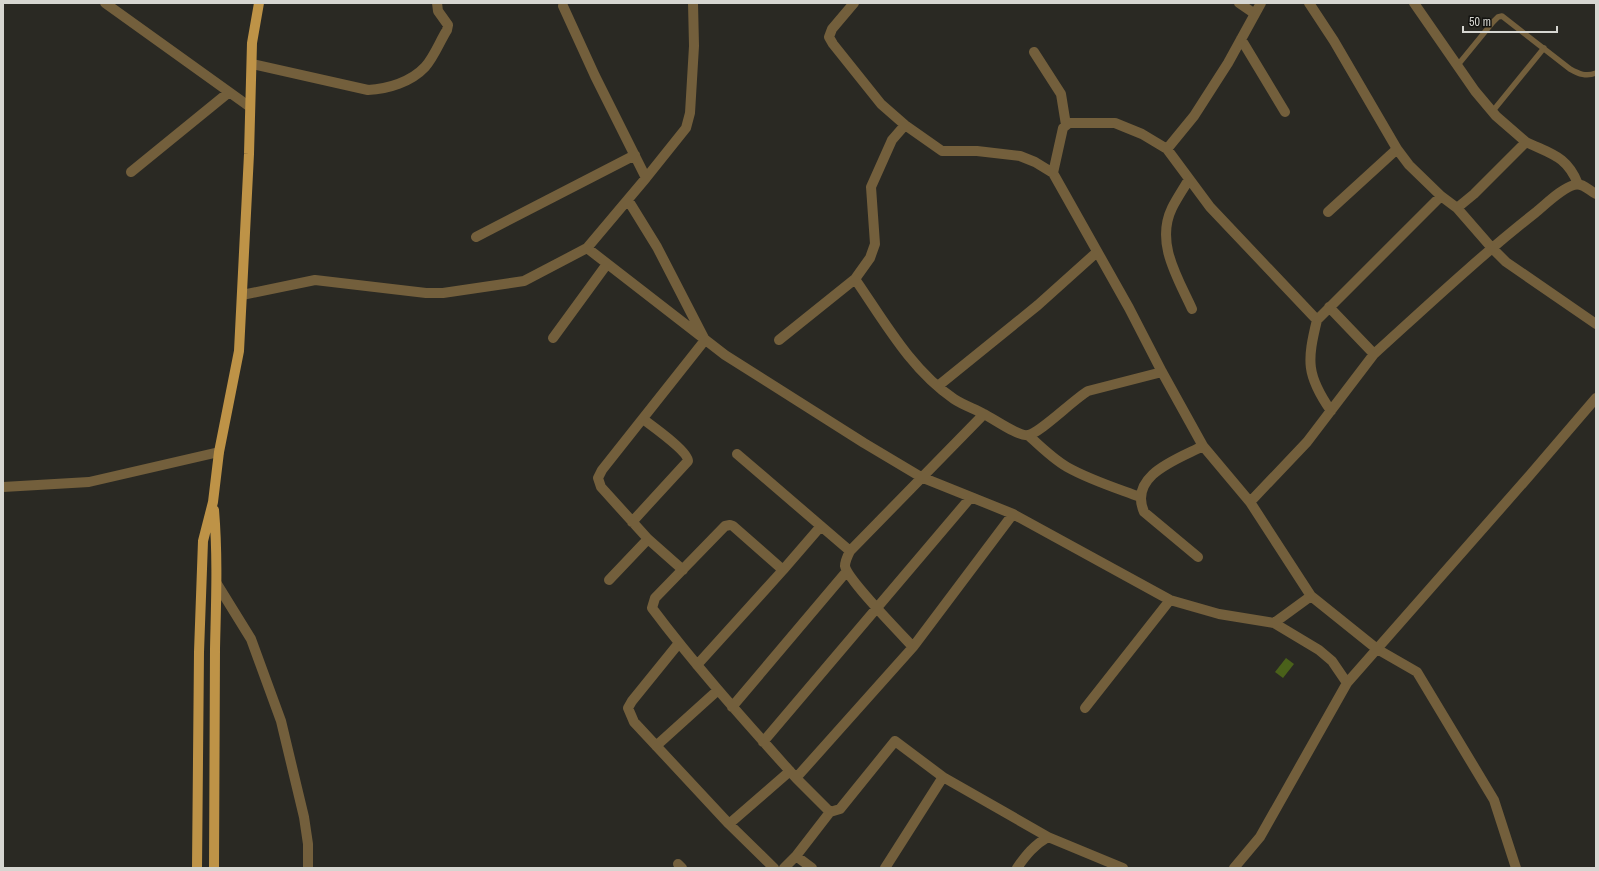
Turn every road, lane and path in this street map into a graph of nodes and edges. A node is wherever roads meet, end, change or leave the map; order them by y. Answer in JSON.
{"nodes":[{"id":1,"x":105,"y":3,"type":"edge"},
{"id":2,"x":258,"y":3,"type":"edge"},
{"id":3,"x":437,"y":3,"type":"edge"},
{"id":4,"x":693,"y":3,"type":"edge"},
{"id":5,"x":854,"y":3,"type":"edge"},
{"id":6,"x":1239,"y":3,"type":"edge"},
{"id":7,"x":1261,"y":3,"type":"edge"},
{"id":8,"x":1309,"y":3,"type":"edge"},
{"id":9,"x":1414,"y":3,"type":"edge"},
{"id":10,"x":563,"y":6,"type":"dead end"},
{"id":11,"x":1255,"y":14,"type":"junction"},
{"id":12,"x":1241,"y":39,"type":"junction"},
{"id":13,"x":1544,"y":48,"type":"junction"},
{"id":14,"x":1034,"y":52,"type":"dead end"},
{"id":15,"x":252,"y":64,"type":"junction"},
{"id":16,"x":1457,"y":66,"type":"junction"},
{"id":17,"x":1596,"y":73,"type":"edge"},
{"id":18,"x":228,"y":93,"type":"junction"},
{"id":19,"x":250,"y":106,"type":"junction"},
{"id":20,"x":1285,"y":112,"type":"dead end"},
{"id":21,"x":1492,"y":112,"type":"junction"},
{"id":22,"x":905,"y":125,"type":"junction"},
{"id":23,"x":1066,"y":125,"type":"junction"},
{"id":24,"x":1526,"y":142,"type":"junction"},
{"id":25,"x":1167,"y":149,"type":"junction"},
{"id":26,"x":1397,"y":149,"type":"junction"},
{"id":27,"x":635,"y":155,"type":"junction"},
{"id":28,"x":131,"y":172,"type":"dead end"},
{"id":29,"x":1053,"y":173,"type":"junction"},
{"id":30,"x":646,"y":178,"type":"junction"},
{"id":31,"x":1189,"y":179,"type":"junction"},
{"id":32,"x":1578,"y":184,"type":"junction"},
{"id":33,"x":1596,"y":194,"type":"edge"},
{"id":34,"x":1441,"y":196,"type":"junction"},
{"id":35,"x":628,"y":200,"type":"junction"},
{"id":36,"x":1457,"y":208,"type":"junction"},
{"id":37,"x":1328,"y":212,"type":"dead end"},
{"id":38,"x":476,"y":237,"type":"dead end"},
{"id":39,"x":1491,"y":247,"type":"junction"},
{"id":40,"x":587,"y":248,"type":"junction"},
{"id":41,"x":1097,"y":252,"type":"junction"},
{"id":42,"x":607,"y":264,"type":"junction"},
{"id":43,"x":855,"y":279,"type":"junction"},
{"id":44,"x":242,"y":295,"type":"junction"},
{"id":45,"x":1329,"y":307,"type":"junction"},
{"id":46,"x":1192,"y":309,"type":"dead end"},
{"id":47,"x":1317,"y":320,"type":"junction"},
{"id":48,"x":1596,"y":324,"type":"edge"},
{"id":49,"x":553,"y":338,"type":"dead end"},
{"id":50,"x":705,"y":340,"type":"junction"},
{"id":51,"x":779,"y":340,"type":"dead end"},
{"id":52,"x":1374,"y":354,"type":"junction"},
{"id":53,"x":1162,"y":372,"type":"junction"},
{"id":54,"x":938,"y":386,"type":"junction"},
{"id":55,"x":1596,"y":398,"type":"edge"},
{"id":56,"x":1331,"y":411,"type":"junction"},
{"id":57,"x":984,"y":414,"type":"junction"},
{"id":58,"x":643,"y":419,"type":"junction"},
{"id":59,"x":1028,"y":435,"type":"junction"},
{"id":60,"x":1203,"y":446,"type":"junction"},
{"id":61,"x":219,"y":452,"type":"junction"},
{"id":62,"x":737,"y":454,"type":"dead end"},
{"id":63,"x":921,"y":477,"type":"junction"},
{"id":64,"x":3,"y":487,"type":"edge"},
{"id":65,"x":971,"y":497,"type":"junction"},
{"id":66,"x":1140,"y":497,"type":"junction"},
{"id":67,"x":213,"y":502,"type":"junction"},
{"id":68,"x":1250,"y":502,"type":"junction"},
{"id":69,"x":1013,"y":514,"type":"junction"},
{"id":70,"x":632,"y":522,"type":"junction"},
{"id":71,"x":821,"y":526,"type":"junction"},
{"id":72,"x":648,"y":540,"type":"junction"},
{"id":73,"x":850,"y":551,"type":"junction"},
{"id":74,"x":1198,"y":557,"type":"dead end"},
{"id":75,"x":683,"y":570,"type":"junction"},
{"id":76,"x":783,"y":570,"type":"junction"},
{"id":77,"x":847,"y":571,"type":"junction"},
{"id":78,"x":609,"y":580,"type":"dead end"},
{"id":79,"x":217,"y":584,"type":"junction"},
{"id":80,"x":1311,"y":596,"type":"junction"},
{"id":81,"x":1170,"y":600,"type":"junction"},
{"id":82,"x":878,"y":608,"type":"junction"},
{"id":83,"x":1274,"y":623,"type":"junction"},
{"id":84,"x":679,"y":643,"type":"junction"},
{"id":85,"x":913,"y":647,"type":"junction"},
{"id":86,"x":1377,"y":649,"type":"junction"},
{"id":87,"x":697,"y":665,"type":"junction"},
{"id":88,"x":1347,"y":683,"type":"junction"},
{"id":89,"x":718,"y":690,"type":"junction"},
{"id":90,"x":732,"y":706,"type":"junction"},
{"id":91,"x":1085,"y":708,"type":"dead end"},
{"id":92,"x":763,"y":742,"type":"junction"},
{"id":93,"x":656,"y":746,"type":"junction"},
{"id":94,"x":793,"y":774,"type":"junction"},
{"id":95,"x":943,"y":777,"type":"junction"},
{"id":96,"x":830,"y":812,"type":"junction"},
{"id":97,"x":728,"y":824,"type":"junction"},
{"id":98,"x":1048,"y":837,"type":"junction"},
{"id":99,"x":796,"y":856,"type":"junction"},
{"id":100,"x":197,"y":868,"type":"edge"},
{"id":101,"x":214,"y":868,"type":"edge"},
{"id":102,"x":308,"y":868,"type":"edge"},
{"id":103,"x":774,"y":868,"type":"edge"},
{"id":104,"x":784,"y":868,"type":"edge"},
{"id":105,"x":812,"y":868,"type":"edge"},
{"id":106,"x":885,"y":868,"type":"edge"},
{"id":107,"x":1018,"y":868,"type":"edge"},
{"id":108,"x":1123,"y":868,"type":"edge"},
{"id":109,"x":1234,"y":868,"type":"edge"},
{"id":110,"x":1516,"y":868,"type":"edge"}],
"edges":[{"from":1,"to":18,"type":"street"},
{"from":2,"to":15,"type":"main road"},
{"from":3,"to":15,"type":"street"},
{"from":4,"to":30,"type":"street"},
{"from":5,"to":22,"type":"street"},
{"from":6,"to":11,"type":"street"},
{"from":7,"to":11,"type":"street"},
{"from":8,"to":26,"type":"street"},
{"from":9,"to":16,"type":"street"},
{"from":10,"to":27,"type":"street"},
{"from":11,"to":12,"type":"street"},
{"from":12,"to":20,"type":"street"},
{"from":12,"to":25,"type":"street"},
{"from":13,"to":16,"type":"lane"},
{"from":13,"to":17,"type":"lane"},
{"from":13,"to":21,"type":"lane"},
{"from":14,"to":23,"type":"street"},
{"from":15,"to":19,"type":"main road"},
{"from":16,"to":21,"type":"street"},
{"from":18,"to":19,"type":"street"},
{"from":18,"to":28,"type":"street"},
{"from":19,"to":44,"type":"main road"},
{"from":21,"to":24,"type":"street"},
{"from":22,"to":29,"type":"street"},
{"from":22,"to":43,"type":"street"},
{"from":23,"to":25,"type":"street"},
{"from":23,"to":29,"type":"street"},
{"from":24,"to":32,"type":"street"},
{"from":24,"to":36,"type":"street"},
{"from":25,"to":31,"type":"street"},
{"from":26,"to":34,"type":"street"},
{"from":26,"to":37,"type":"street"},
{"from":27,"to":30,"type":"street"},
{"from":27,"to":38,"type":"street"},
{"from":29,"to":41,"type":"street"},
{"from":30,"to":35,"type":"street"},
{"from":31,"to":46,"type":"street"},
{"from":31,"to":47,"type":"street"},
{"from":32,"to":33,"type":"street"},
{"from":32,"to":39,"type":"street"},
{"from":34,"to":36,"type":"street"},
{"from":34,"to":45,"type":"street"},
{"from":35,"to":40,"type":"street"},
{"from":35,"to":50,"type":"street"},
{"from":36,"to":39,"type":"street"},
{"from":39,"to":48,"type":"street"},
{"from":39,"to":52,"type":"street"},
{"from":40,"to":42,"type":"street"},
{"from":40,"to":44,"type":"street"},
{"from":41,"to":53,"type":"street"},
{"from":41,"to":54,"type":"street"},
{"from":42,"to":49,"type":"street"},
{"from":42,"to":50,"type":"street"},
{"from":43,"to":51,"type":"street"},
{"from":43,"to":54,"type":"street"},
{"from":44,"to":61,"type":"main road"},
{"from":45,"to":47,"type":"street"},
{"from":45,"to":52,"type":"street"},
{"from":47,"to":56,"type":"street"},
{"from":50,"to":58,"type":"street"},
{"from":50,"to":63,"type":"street"},
{"from":52,"to":56,"type":"street"},
{"from":53,"to":59,"type":"street"},
{"from":53,"to":60,"type":"street"},
{"from":54,"to":57,"type":"street"},
{"from":55,"to":86,"type":"street"},
{"from":56,"to":68,"type":"street"},
{"from":57,"to":59,"type":"street"},
{"from":57,"to":63,"type":"street"},
{"from":58,"to":70,"type":"street"},
{"from":58,"to":70,"type":"street"},
{"from":59,"to":66,"type":"street"},
{"from":60,"to":66,"type":"street"},
{"from":60,"to":68,"type":"street"},
{"from":61,"to":64,"type":"street"},
{"from":61,"to":67,"type":"main road"},
{"from":62,"to":71,"type":"street"},
{"from":63,"to":65,"type":"street"},
{"from":63,"to":73,"type":"street"},
{"from":65,"to":69,"type":"street"},
{"from":65,"to":82,"type":"street"},
{"from":66,"to":74,"type":"street"},
{"from":67,"to":79,"type":"main road"},
{"from":67,"to":100,"type":"main road"},
{"from":68,"to":80,"type":"street"},
{"from":69,"to":81,"type":"street"},
{"from":69,"to":85,"type":"street"},
{"from":70,"to":72,"type":"street"},
{"from":71,"to":73,"type":"street"},
{"from":71,"to":76,"type":"street"},
{"from":72,"to":75,"type":"street"},
{"from":72,"to":78,"type":"street"},
{"from":73,"to":77,"type":"street"},
{"from":75,"to":76,"type":"street"},
{"from":75,"to":84,"type":"street"},
{"from":76,"to":87,"type":"street"},
{"from":77,"to":82,"type":"street"},
{"from":77,"to":90,"type":"street"},
{"from":79,"to":101,"type":"main road"},
{"from":79,"to":102,"type":"street"},
{"from":80,"to":83,"type":"street"},
{"from":80,"to":86,"type":"street"},
{"from":81,"to":83,"type":"street"},
{"from":81,"to":91,"type":"street"},
{"from":82,"to":85,"type":"street"},
{"from":82,"to":92,"type":"street"},
{"from":83,"to":88,"type":"street"},
{"from":84,"to":87,"type":"street"},
{"from":84,"to":93,"type":"street"},
{"from":85,"to":94,"type":"street"},
{"from":86,"to":88,"type":"street"},
{"from":86,"to":110,"type":"street"},
{"from":87,"to":89,"type":"street"},
{"from":88,"to":109,"type":"street"},
{"from":89,"to":90,"type":"street"},
{"from":89,"to":93,"type":"street"},
{"from":90,"to":92,"type":"street"},
{"from":92,"to":94,"type":"street"},
{"from":93,"to":97,"type":"street"},
{"from":94,"to":96,"type":"street"},
{"from":94,"to":97,"type":"street"},
{"from":95,"to":96,"type":"street"},
{"from":95,"to":98,"type":"street"},
{"from":95,"to":106,"type":"street"},
{"from":96,"to":99,"type":"street"},
{"from":97,"to":103,"type":"street"},
{"from":98,"to":107,"type":"street"},
{"from":98,"to":108,"type":"street"},
{"from":99,"to":104,"type":"street"},
{"from":99,"to":105,"type":"street"}]}
